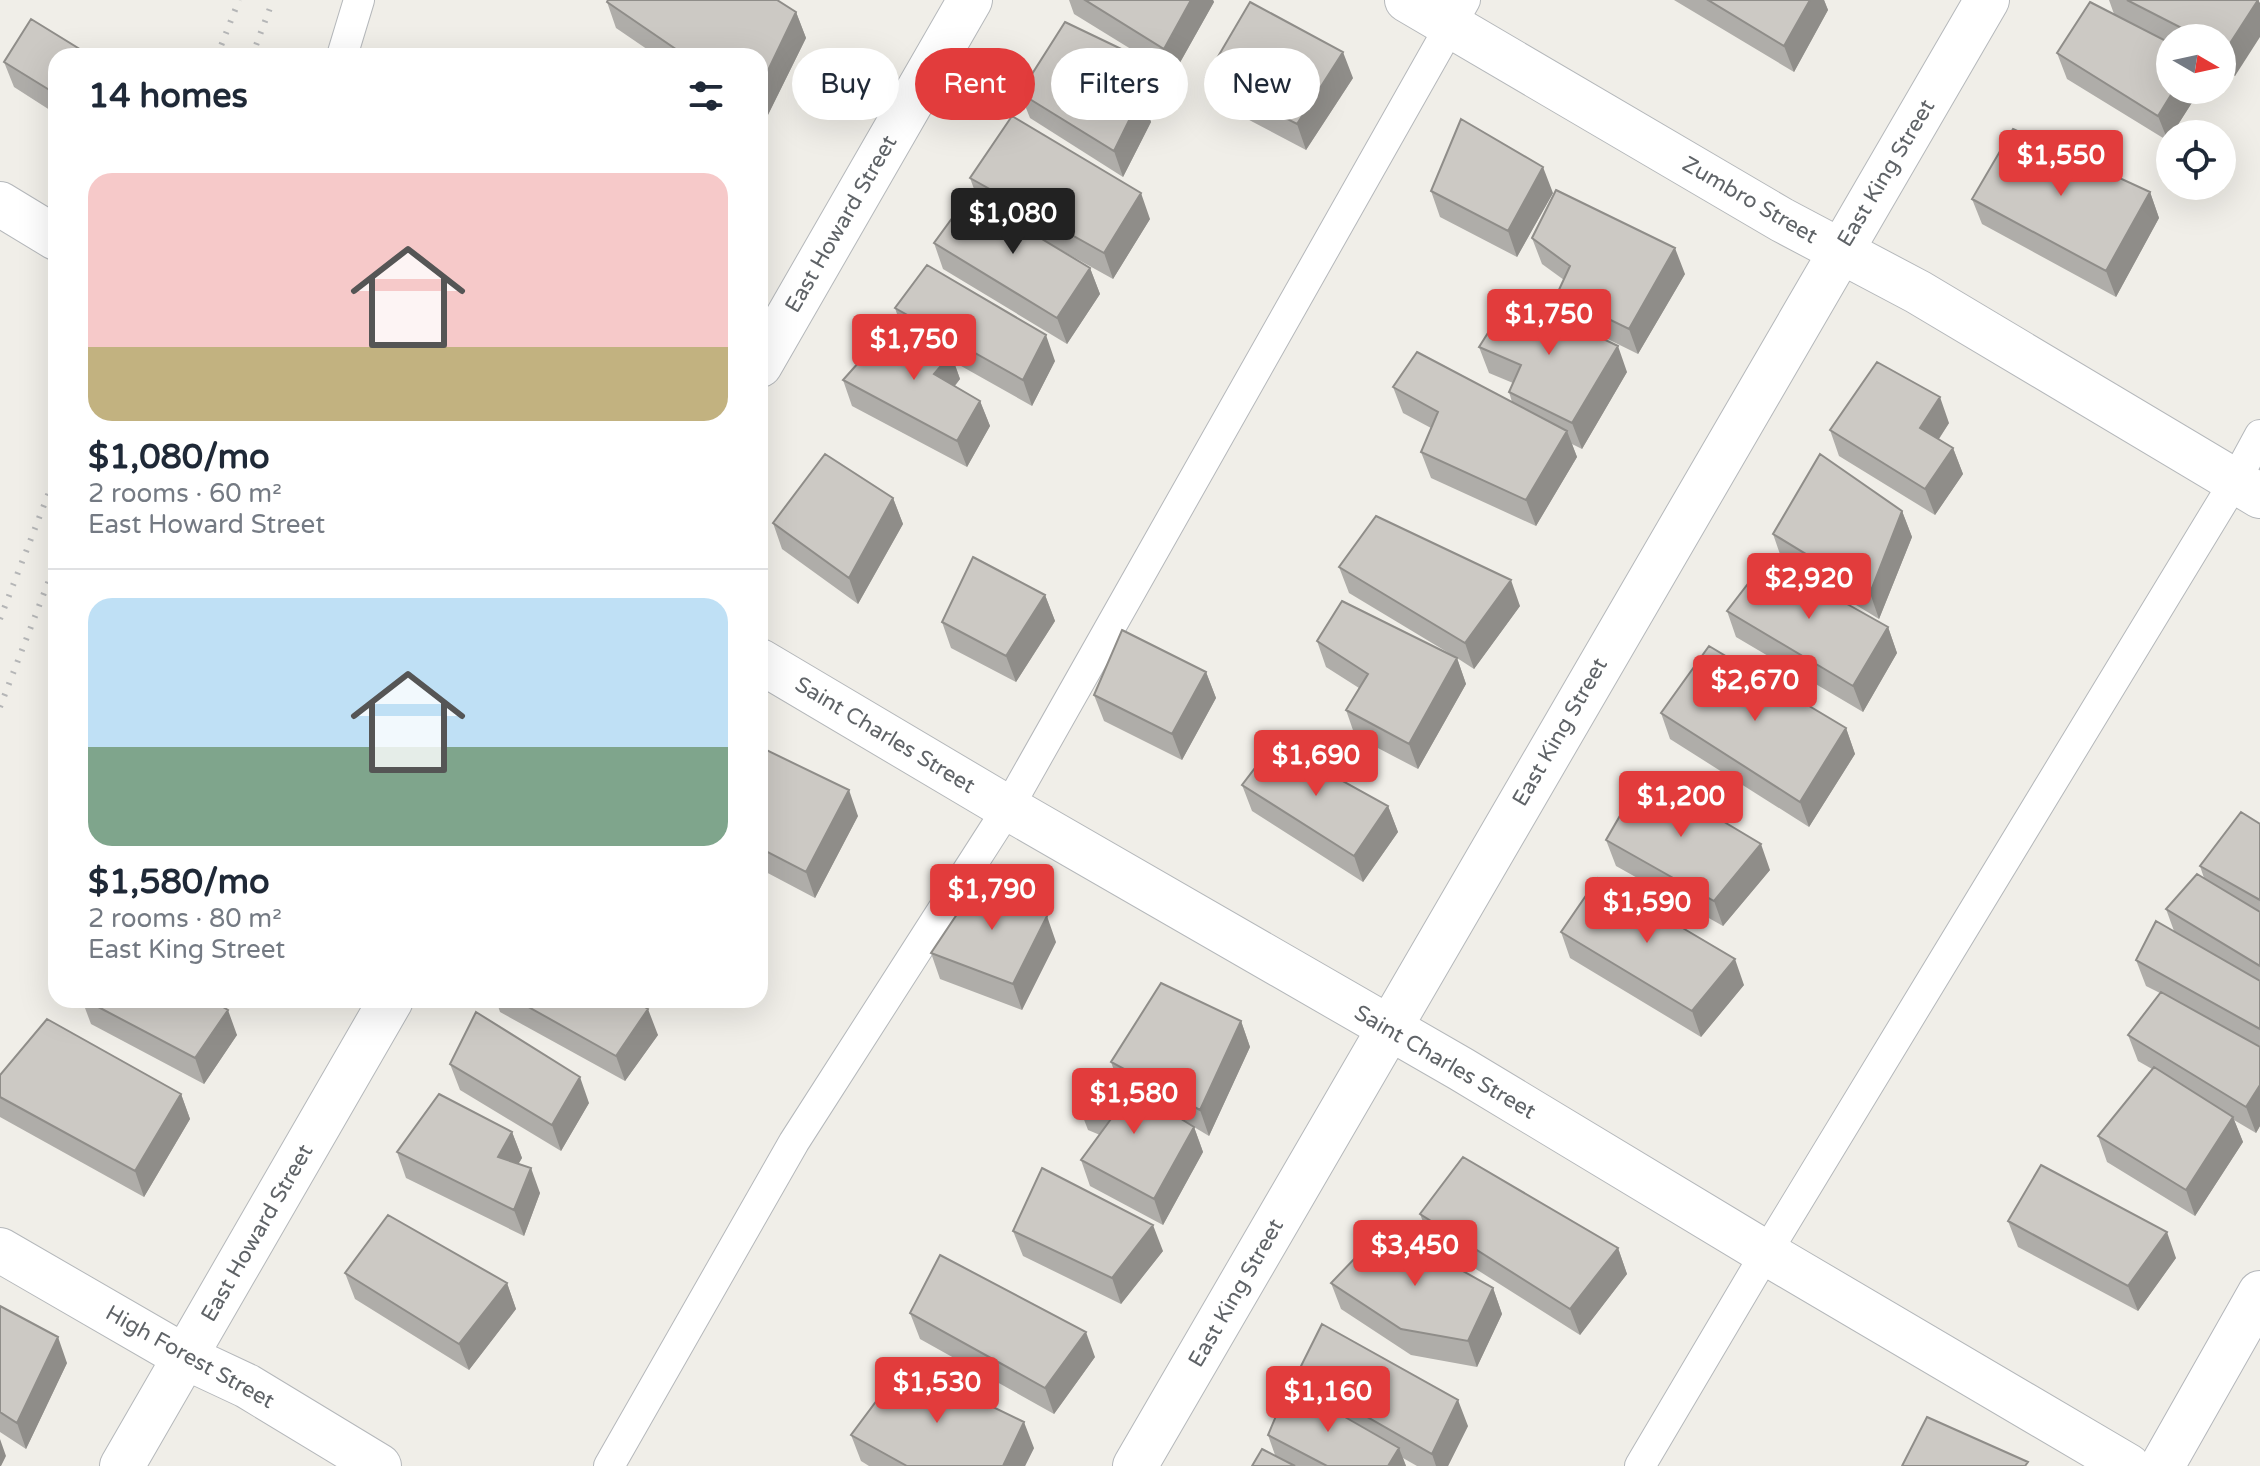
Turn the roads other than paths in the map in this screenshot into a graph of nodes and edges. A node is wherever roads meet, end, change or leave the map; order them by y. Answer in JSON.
{"nodes":[{"id":1,"x":359,"y":0,"type":"edge"},
{"id":2,"x":970,"y":0,"type":"edge"},
{"id":3,"x":1407,"y":0,"type":"edge"},
{"id":4,"x":1987,"y":0,"type":"edge"},
{"id":5,"x":1458,"y":12,"type":"edge"},
{"id":6,"x":344,"y":48,"type":"edge"},
{"id":7,"x":0,"y":204,"type":"edge"},
{"id":8,"x":48,"y":233,"type":"edge"},
{"id":9,"x":1840,"y":251,"type":"junction"},
{"id":10,"x":768,"y":351,"type":"edge"},
{"id":11,"x":2260,"y":435,"type":"edge"},
{"id":12,"x":2247,"y":488,"type":"edge"},
{"id":13,"x":768,"y":666,"type":"edge"},
{"id":14,"x":1008,"y":808,"type":"junction"},
{"id":15,"x":386,"y":1008,"type":"edge"},
{"id":16,"x":1388,"y":1029,"type":"junction"},
{"id":17,"x":0,"y":1250,"type":"edge"},
{"id":18,"x":1766,"y":1253,"type":"junction"},
{"id":19,"x":2260,"y":1293,"type":"edge"},
{"id":20,"x":185,"y":1357,"type":"junction"},
{"id":21,"x":122,"y":1466,"type":"edge"},
{"id":22,"x":379,"y":1466,"type":"edge"},
{"id":23,"x":609,"y":1466,"type":"edge"},
{"id":24,"x":1135,"y":1466,"type":"edge"},
{"id":25,"x":1640,"y":1466,"type":"edge"},
{"id":26,"x":2128,"y":1466,"type":"edge"},
{"id":27,"x":2162,"y":1466,"type":"edge"}],
"edges":[{"from":1,"to":6,"type":"lane"},
{"from":2,"to":10,"type":"street","name":"East Howard Street"},
{"from":3,"to":5,"type":"street","name":"Zumbro Street"},
{"from":4,"to":9,"type":"street","name":"East King Street"},
{"from":5,"to":9,"type":"street","name":"Zumbro Street"},
{"from":5,"to":14,"type":"lane"},
{"from":7,"to":8,"type":"street"},
{"from":9,"to":12,"type":"street","name":"Zumbro Street"},
{"from":9,"to":16,"type":"street","name":"East King Street"},
{"from":11,"to":12,"type":"lane"},
{"from":12,"to":18,"type":"lane"},
{"from":13,"to":14,"type":"street","name":"Saint Charles Street"},
{"from":14,"to":16,"type":"street","name":"Saint Charles Street"},
{"from":14,"to":23,"type":"lane"},
{"from":15,"to":20,"type":"street","name":"East Howard Street"},
{"from":16,"to":18,"type":"street","name":"Saint Charles Street"},
{"from":16,"to":24,"type":"street","name":"East King Street"},
{"from":17,"to":20,"type":"street","name":"High Forest Street"},
{"from":18,"to":25,"type":"lane"},
{"from":18,"to":26,"type":"street","name":"Saint Charles Street"},
{"from":19,"to":27,"type":"street"},
{"from":20,"to":21,"type":"street","name":"East Howard Street"},
{"from":20,"to":22,"type":"street","name":"High Forest Street"}]}
